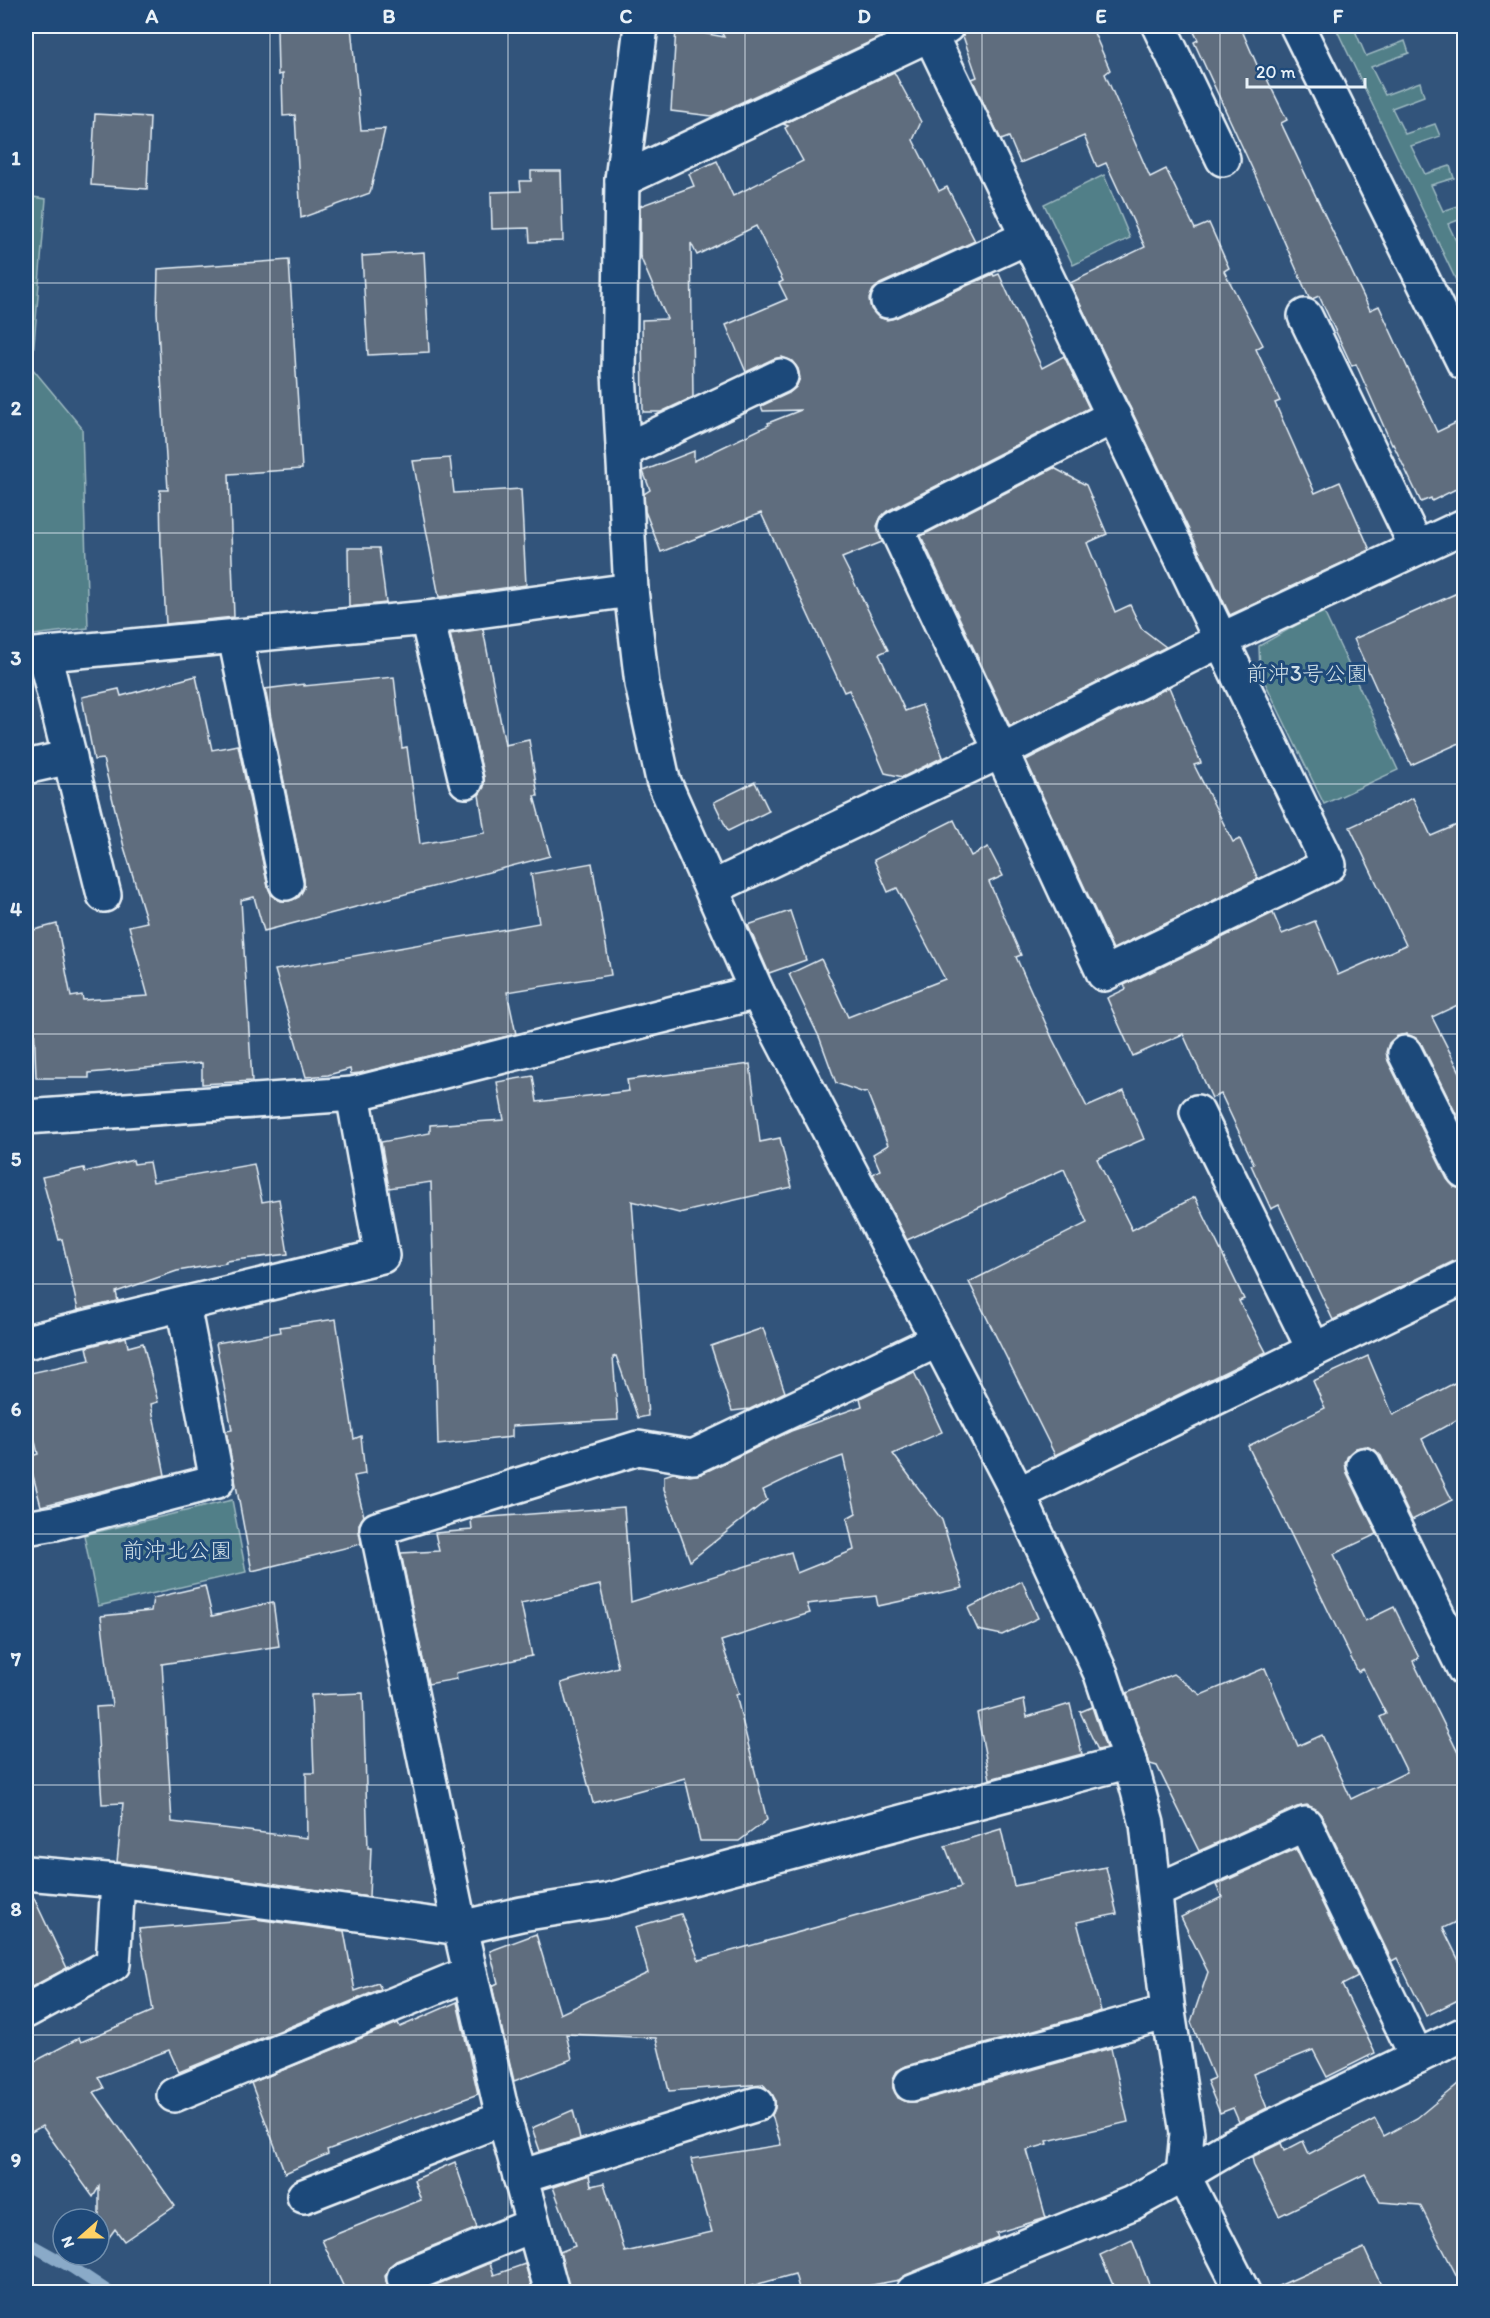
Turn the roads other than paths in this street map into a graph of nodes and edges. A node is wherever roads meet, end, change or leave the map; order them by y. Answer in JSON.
{"nodes":[{"id":1,"x":641,"y":26,"type":"edge"},
{"id":2,"x":1159,"y":26,"type":"edge"},
{"id":3,"x":1297,"y":26,"type":"edge"},
{"id":4,"x":939,"y":30,"type":"edge"},
{"id":5,"x":1223,"y":159,"type":"dead end"},
{"id":6,"x":622,"y":180,"type":"junction"},
{"id":7,"x":1028,"y":237,"type":"junction"},
{"id":8,"x":888,"y":301,"type":"dead end"},
{"id":9,"x":1305,"y":316,"type":"dead end"},
{"id":10,"x":1464,"y":363,"type":"edge"},
{"id":11,"x":781,"y":376,"type":"dead end"},
{"id":12,"x":1114,"y":416,"type":"junction"},
{"id":13,"x":623,"y":451,"type":"junction"},
{"id":14,"x":1464,"y":526,"type":"edge"},
{"id":15,"x":1418,"y":548,"type":"junction"},
{"id":16,"x":631,"y":590,"type":"junction"},
{"id":17,"x":427,"y":618,"type":"junction"},
{"id":18,"x":235,"y":637,"type":"junction"},
{"id":19,"x":1221,"y":640,"type":"junction"},
{"id":20,"x":35,"y":655,"type":"edge"},
{"id":21,"x":1001,"y":751,"type":"junction"},
{"id":22,"x":70,"y":757,"type":"junction"},
{"id":23,"x":26,"y":767,"type":"edge"},
{"id":24,"x":466,"y":781,"type":"dead end"},
{"id":25,"x":286,"y":883,"type":"dead end"},
{"id":26,"x":712,"y":888,"type":"junction"},
{"id":27,"x":104,"y":895,"type":"dead end"},
{"id":28,"x":757,"y":992,"type":"junction"},
{"id":29,"x":1405,"y":1053,"type":"dead end"},
{"id":30,"x":353,"y":1094,"type":"junction"},
{"id":31,"x":1197,"y":1112,"type":"dead end"},
{"id":32,"x":26,"y":1118,"type":"edge"},
{"id":33,"x":1464,"y":1171,"type":"edge"},
{"id":34,"x":1464,"y":1277,"type":"edge"},
{"id":35,"x":183,"y":1305,"type":"junction"},
{"id":36,"x":938,"y":1340,"type":"junction"},
{"id":37,"x":26,"y":1342,"type":"edge"},
{"id":38,"x":1314,"y":1350,"type":"junction"},
{"id":39,"x":1364,"y":1465,"type":"dead end"},
{"id":40,"x":1018,"y":1494,"type":"junction"},
{"id":41,"x":26,"y":1528,"type":"edge"},
{"id":42,"x":1464,"y":1669,"type":"edge"},
{"id":43,"x":1130,"y":1761,"type":"junction"},
{"id":44,"x":26,"y":1873,"type":"edge"},
{"id":45,"x":118,"y":1881,"type":"junction"},
{"id":46,"x":1156,"y":1891,"type":"junction"},
{"id":47,"x":460,"y":1928,"type":"junction"},
{"id":48,"x":470,"y":1973,"type":"junction"},
{"id":49,"x":26,"y":2011,"type":"edge"},
{"id":50,"x":1168,"y":2012,"type":"junction"},
{"id":51,"x":1464,"y":2034,"type":"edge"},
{"id":52,"x":1417,"y":2057,"type":"junction"},
{"id":53,"x":911,"y":2084,"type":"dead end"},
{"id":54,"x":174,"y":2095,"type":"dead end"},
{"id":55,"x":757,"y":2104,"type":"dead end"},
{"id":56,"x":504,"y":2118,"type":"junction"},
{"id":57,"x":1183,"y":2175,"type":"junction"},
{"id":58,"x":520,"y":2177,"type":"junction"},
{"id":59,"x":304,"y":2196,"type":"dead end"},
{"id":60,"x":533,"y":2225,"type":"junction"},
{"id":61,"x":404,"y":2278,"type":"dead end"},
{"id":62,"x":552,"y":2292,"type":"edge"},
{"id":63,"x":912,"y":2292,"type":"edge"},
{"id":64,"x":1243,"y":2292,"type":"edge"}],
"edges":[{"from":1,"to":6,"type":"street"},
{"from":2,"to":5,"type":"street"},
{"from":3,"to":10,"type":"street"},
{"from":4,"to":6,"type":"street"},
{"from":4,"to":7,"type":"street"},
{"from":6,"to":13,"type":"street"},
{"from":7,"to":8,"type":"street"},
{"from":7,"to":12,"type":"street"},
{"from":9,"to":15,"type":"street"},
{"from":11,"to":13,"type":"street"},
{"from":12,"to":19,"type":"street"},
{"from":12,"to":21,"type":"street"},
{"from":13,"to":16,"type":"street"},
{"from":14,"to":15,"type":"street"},
{"from":15,"to":19,"type":"street"},
{"from":16,"to":17,"type":"street"},
{"from":16,"to":26,"type":"street"},
{"from":17,"to":18,"type":"street"},
{"from":17,"to":24,"type":"street"},
{"from":18,"to":20,"type":"street"},
{"from":18,"to":25,"type":"street"},
{"from":19,"to":21,"type":"street"},
{"from":19,"to":21,"type":"street"},
{"from":20,"to":22,"type":"street"},
{"from":21,"to":26,"type":"street"},
{"from":22,"to":23,"type":"street"},
{"from":22,"to":27,"type":"street"},
{"from":26,"to":28,"type":"street"},
{"from":28,"to":30,"type":"street"},
{"from":28,"to":36,"type":"street"},
{"from":29,"to":33,"type":"street"},
{"from":30,"to":32,"type":"street"},
{"from":30,"to":35,"type":"street"},
{"from":31,"to":38,"type":"street"},
{"from":34,"to":38,"type":"street"},
{"from":35,"to":37,"type":"street"},
{"from":35,"to":41,"type":"street"},
{"from":36,"to":40,"type":"street"},
{"from":36,"to":47,"type":"street"},
{"from":38,"to":40,"type":"street"},
{"from":39,"to":42,"type":"street"},
{"from":40,"to":43,"type":"street"},
{"from":43,"to":46,"type":"street"},
{"from":43,"to":47,"type":"street"},
{"from":44,"to":45,"type":"street"},
{"from":45,"to":47,"type":"street"},
{"from":45,"to":49,"type":"street"},
{"from":46,"to":50,"type":"street"},
{"from":46,"to":52,"type":"street"},
{"from":47,"to":48,"type":"street"},
{"from":48,"to":54,"type":"street"},
{"from":48,"to":56,"type":"street"},
{"from":50,"to":53,"type":"street"},
{"from":50,"to":57,"type":"street"},
{"from":51,"to":52,"type":"street"},
{"from":52,"to":57,"type":"street"},
{"from":55,"to":58,"type":"street"},
{"from":56,"to":58,"type":"street"},
{"from":56,"to":59,"type":"street"},
{"from":57,"to":63,"type":"street"},
{"from":57,"to":64,"type":"street"},
{"from":58,"to":60,"type":"street"},
{"from":60,"to":61,"type":"street"},
{"from":60,"to":62,"type":"street"}]}
